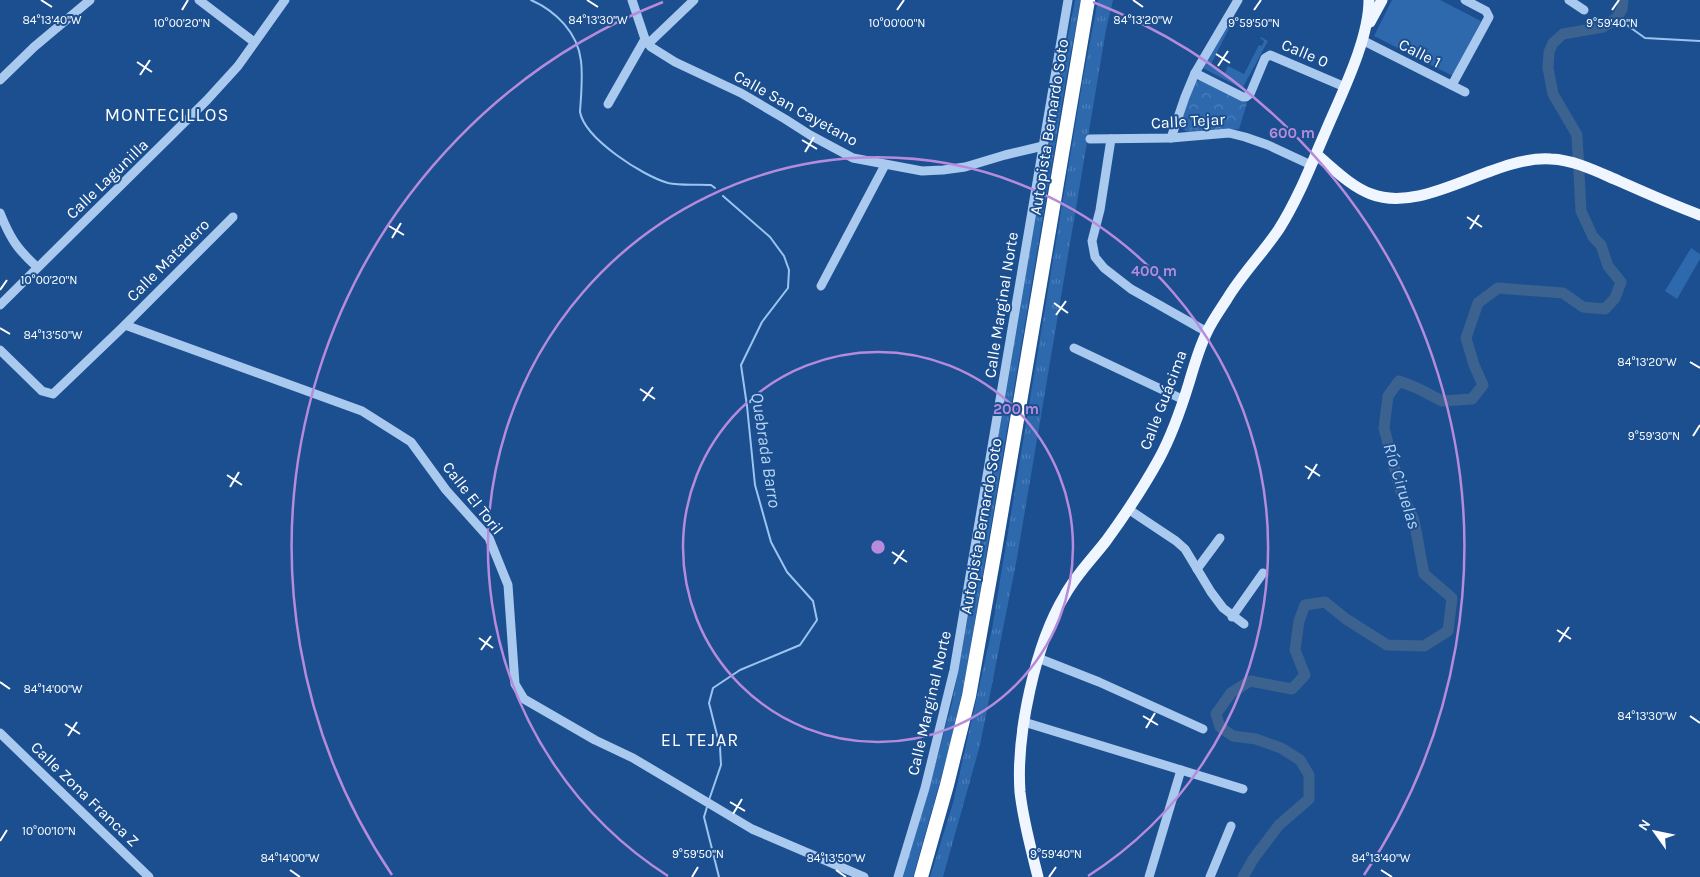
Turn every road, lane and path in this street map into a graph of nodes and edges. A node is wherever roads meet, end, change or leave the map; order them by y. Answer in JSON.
{"nodes":[{"id":1,"x":90,"y":0,"type":"edge"},
{"id":2,"x":199,"y":0,"type":"edge"},
{"id":3,"x":285,"y":0,"type":"edge"},
{"id":4,"x":632,"y":0,"type":"edge"},
{"id":5,"x":694,"y":0,"type":"edge"},
{"id":6,"x":1068,"y":0,"type":"edge"},
{"id":7,"x":1088,"y":0,"type":"edge"},
{"id":8,"x":1238,"y":0,"type":"edge"},
{"id":9,"x":1369,"y":0,"type":"edge"},
{"id":10,"x":1382,"y":0,"type":"edge"},
{"id":11,"x":1465,"y":0,"type":"edge"},
{"id":12,"x":1570,"y":0,"type":"edge"},
{"id":13,"x":1584,"y":10,"type":"dead end"},
{"id":14,"x":1363,"y":36,"type":"junction"},
{"id":15,"x":254,"y":42,"type":"junction"},
{"id":16,"x":647,"y":42,"type":"junction"},
{"id":17,"x":1195,"y":73,"type":"junction"},
{"id":18,"x":0,"y":80,"type":"edge"},
{"id":19,"x":1345,"y":86,"type":"junction"},
{"id":20,"x":1452,"y":86,"type":"junction"},
{"id":21,"x":1465,"y":92,"type":"dead end"},
{"id":22,"x":608,"y":104,"type":"dead end"},
{"id":23,"x":1171,"y":138,"type":"junction"},
{"id":24,"x":1090,"y":139,"type":"dead end"},
{"id":25,"x":1111,"y":139,"type":"junction"},
{"id":26,"x":1043,"y":146,"type":"junction"},
{"id":27,"x":1314,"y":159,"type":"junction"},
{"id":28,"x":885,"y":164,"type":"junction"},
{"id":29,"x":0,"y":213,"type":"edge"},
{"id":30,"x":1700,"y":215,"type":"edge"},
{"id":31,"x":233,"y":217,"type":"dead end"},
{"id":32,"x":37,"y":267,"type":"junction"},
{"id":33,"x":821,"y":286,"type":"dead end"},
{"id":34,"x":0,"y":305,"type":"edge"},
{"id":35,"x":125,"y":325,"type":"junction"},
{"id":36,"x":1207,"y":332,"type":"junction"},
{"id":37,"x":1074,"y":348,"type":"dead end"},
{"id":38,"x":0,"y":350,"type":"edge"},
{"id":39,"x":1184,"y":400,"type":"junction"},
{"id":40,"x":1128,"y":509,"type":"junction"},
{"id":41,"x":1220,"y":538,"type":"dead end"},
{"id":42,"x":1197,"y":569,"type":"junction"},
{"id":43,"x":1263,"y":573,"type":"dead end"},
{"id":44,"x":1232,"y":617,"type":"junction"},
{"id":45,"x":1244,"y":624,"type":"dead end"},
{"id":46,"x":1038,"y":658,"type":"junction"},
{"id":47,"x":1024,"y":722,"type":"junction"},
{"id":48,"x":1203,"y":728,"type":"dead end"},
{"id":49,"x":0,"y":733,"type":"edge"},
{"id":50,"x":1181,"y":770,"type":"junction"},
{"id":51,"x":1243,"y":789,"type":"dead end"},
{"id":52,"x":1231,"y":826,"type":"dead end"},
{"id":53,"x":149,"y":877,"type":"edge"},
{"id":54,"x":864,"y":877,"type":"edge"},
{"id":55,"x":898,"y":877,"type":"edge"},
{"id":56,"x":921,"y":877,"type":"edge"},
{"id":57,"x":1038,"y":877,"type":"edge"},
{"id":58,"x":1149,"y":877,"type":"edge"},
{"id":59,"x":1210,"y":877,"type":"edge"}],
"edges":[{"from":1,"to":18,"type":"street"},
{"from":2,"to":15,"type":"street"},
{"from":3,"to":15,"type":"street","name":"Calle Lagunilla"},
{"from":4,"to":16,"type":"street"},
{"from":5,"to":16,"type":"street"},
{"from":6,"to":26,"type":"street","name":"Calle Marginal Norte"},
{"from":7,"to":56,"type":"highway","name":"Autopista Bernardo Soto"},
{"from":8,"to":17,"type":"street"},
{"from":9,"to":14,"type":"main road","name":"Calle Guácima"},
{"from":10,"to":14,"type":"main road"},
{"from":11,"to":20,"type":"street"},
{"from":12,"to":13,"type":"street"},
{"from":14,"to":19,"type":"main road","name":"Calle Guácima"},
{"from":14,"to":20,"type":"street","name":"Calle 1"},
{"from":15,"to":32,"type":"street","name":"Calle Lagunilla"},
{"from":16,"to":22,"type":"street"},
{"from":16,"to":28,"type":"street","name":"Calle San Cayetano"},
{"from":17,"to":19,"type":"street","name":"Calle 0"},
{"from":17,"to":23,"type":"street"},
{"from":19,"to":27,"type":"main road","name":"Calle Guácima"},
{"from":20,"to":21,"type":"street","name":"Calle 1"},
{"from":23,"to":25,"type":"street","name":"Calle Tejar"},
{"from":23,"to":27,"type":"street","name":"Calle Tejar"},
{"from":24,"to":25,"type":"street","name":"Calle Tejar"},
{"from":25,"to":36,"type":"street"},
{"from":26,"to":28,"type":"street","name":"Calle San Cayetano"},
{"from":26,"to":55,"type":"street","name":"Calle Marginal Norte"},
{"from":27,"to":30,"type":"main road"},
{"from":27,"to":36,"type":"main road","name":"Calle Guácima"},
{"from":28,"to":33,"type":"street"},
{"from":29,"to":32,"type":"street"},
{"from":31,"to":35,"type":"street","name":"Calle Matadero"},
{"from":32,"to":34,"type":"street","name":"Calle Lagunilla"},
{"from":35,"to":38,"type":"street"},
{"from":35,"to":54,"type":"street","name":"Calle El Toril"},
{"from":36,"to":39,"type":"main road","name":"Calle Guácima"},
{"from":37,"to":39,"type":"street"},
{"from":39,"to":40,"type":"main road","name":"Calle Guácima"},
{"from":40,"to":42,"type":"street"},
{"from":40,"to":46,"type":"main road","name":"Calle Guácima"},
{"from":41,"to":42,"type":"street"},
{"from":42,"to":44,"type":"street"},
{"from":43,"to":44,"type":"street"},
{"from":44,"to":45,"type":"street"},
{"from":46,"to":47,"type":"main road","name":"Calle Guácima"},
{"from":46,"to":48,"type":"street"},
{"from":47,"to":50,"type":"street"},
{"from":47,"to":57,"type":"main road","name":"Calle Guácima"},
{"from":49,"to":53,"type":"street","name":"Calle Zona Franca Z"},
{"from":50,"to":51,"type":"street"},
{"from":50,"to":58,"type":"street"},
{"from":52,"to":59,"type":"street"}]}
